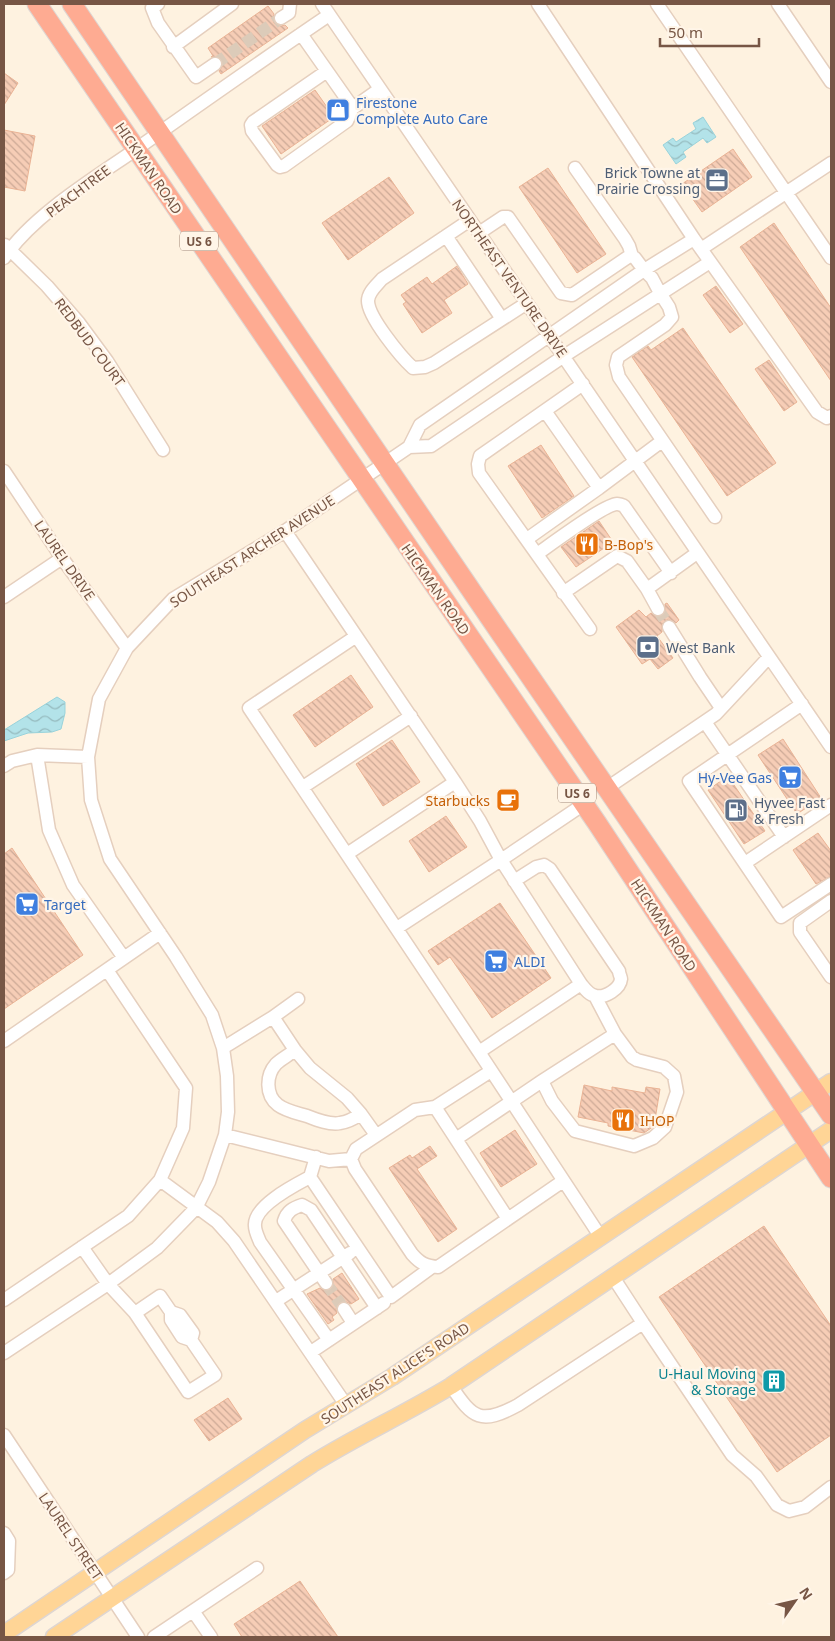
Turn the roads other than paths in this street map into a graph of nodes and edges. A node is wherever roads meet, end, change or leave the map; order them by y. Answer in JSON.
{"nodes":[{"id":1,"x":38,"y":4,"type":"edge"},
{"id":2,"x":72,"y":4,"type":"edge"},
{"id":3,"x":158,"y":4,"type":"edge"},
{"id":4,"x":232,"y":4,"type":"edge"},
{"id":5,"x":290,"y":4,"type":"edge"},
{"id":6,"x":322,"y":4,"type":"edge"},
{"id":7,"x":538,"y":4,"type":"edge"},
{"id":8,"x":657,"y":4,"type":"edge"},
{"id":9,"x":778,"y":4,"type":"edge"},
{"id":10,"x":329,"y":15,"type":"junction"},
{"id":11,"x":281,"y":18,"type":"tunnel mouth"},
{"id":12,"x":302,"y":34,"type":"junction"},
{"id":13,"x":173,"y":46,"type":"junction"},
{"id":14,"x":215,"y":64,"type":"tunnel mouth"},
{"id":15,"x":327,"y":71,"type":"junction"},
{"id":16,"x":831,"y":82,"type":"edge"},
{"id":17,"x":380,"y":89,"type":"junction"},
{"id":18,"x":353,"y":108,"type":"junction"},
{"id":19,"x":159,"y":132,"type":"junction"},
{"id":20,"x":136,"y":149,"type":"junction"},
{"id":21,"x":831,"y":164,"type":"edge"},
{"id":22,"x":574,"y":168,"type":"dead end"},
{"id":23,"x":786,"y":193,"type":"junction"},
{"id":24,"x":470,"y":220,"type":"junction"},
{"id":25,"x":479,"y":233,"type":"junction"},
{"id":26,"x":446,"y":236,"type":"junction"},
{"id":27,"x":697,"y":244,"type":"junction"},
{"id":28,"x":6,"y":250,"type":"edge"},
{"id":29,"x":632,"y":256,"type":"junction"},
{"id":30,"x":831,"y":258,"type":"edge"},
{"id":31,"x":710,"y":262,"type":"junction"},
{"id":32,"x":644,"y":270,"type":"junction"},
{"id":33,"x":660,"y":294,"type":"junction"},
{"id":34,"x":527,"y":303,"type":"junction"},
{"id":35,"x":502,"y":319,"type":"junction"},
{"id":36,"x":550,"y":336,"type":"junction"},
{"id":37,"x":564,"y":356,"type":"junction"},
{"id":38,"x":583,"y":384,"type":"junction"},
{"id":39,"x":545,"y":411,"type":"junction"},
{"id":40,"x":831,"y":416,"type":"edge"},
{"id":41,"x":662,"y":441,"type":"junction"},
{"id":42,"x":409,"y":447,"type":"junction"},
{"id":43,"x":163,"y":450,"type":"dead end"},
{"id":44,"x":635,"y":461,"type":"junction"},
{"id":45,"x":385,"y":463,"type":"junction"},
{"id":46,"x":4,"y":472,"type":"edge"},
{"id":47,"x":361,"y":478,"type":"junction"},
{"id":48,"x":599,"y":488,"type":"junction"},
{"id":49,"x":715,"y":517,"type":"dead end"},
{"id":50,"x":285,"y":531,"type":"junction"},
{"id":51,"x":526,"y":539,"type":"junction"},
{"id":52,"x":697,"y":553,"type":"junction"},
{"id":53,"x":537,"y":554,"type":"junction"},
{"id":54,"x":62,"y":558,"type":"junction"},
{"id":55,"x":671,"y":572,"type":"junction"},
{"id":56,"x":647,"y":589,"type":"junction"},
{"id":57,"x":563,"y":592,"type":"junction"},
{"id":58,"x":4,"y":597,"type":"edge"},
{"id":59,"x":658,"y":609,"type":"tunnel mouth"},
{"id":60,"x":669,"y":627,"type":"tunnel mouth"},
{"id":61,"x":590,"y":629,"type":"dead end"},
{"id":62,"x":355,"y":637,"type":"junction"},
{"id":63,"x":127,"y":648,"type":"junction"},
{"id":64,"x":769,"y":657,"type":"junction"},
{"id":65,"x":802,"y":704,"type":"junction"},
{"id":66,"x":721,"y":708,"type":"junction"},
{"id":67,"x":411,"y":716,"type":"junction"},
{"id":68,"x":705,"y":722,"type":"junction"},
{"id":69,"x":831,"y":747,"type":"edge"},
{"id":70,"x":37,"y":755,"type":"junction"},
{"id":71,"x":728,"y":755,"type":"junction"},
{"id":72,"x":88,"y":757,"type":"junction"},
{"id":73,"x":4,"y":766,"type":"edge"},
{"id":74,"x":455,"y":782,"type":"junction"},
{"id":75,"x":303,"y":787,"type":"junction"},
{"id":76,"x":607,"y":788,"type":"junction"},
{"id":77,"x":584,"y":804,"type":"junction"},
{"id":78,"x":829,"y":811,"type":"edge"},
{"id":79,"x":784,"y":837,"type":"junction"},
{"id":80,"x":347,"y":854,"type":"junction"},
{"id":81,"x":501,"y":860,"type":"junction"},
{"id":82,"x":745,"y":863,"type":"junction"},
{"id":83,"x":514,"y":881,"type":"junction"},
{"id":84,"x":831,"y":884,"type":"edge"},
{"id":85,"x":831,"y":902,"type":"edge"},
{"id":86,"x":397,"y":928,"type":"junction"},
{"id":87,"x":160,"y":934,"type":"junction"},
{"id":88,"x":124,"y":958,"type":"junction"},
{"id":89,"x":107,"y":970,"type":"junction"},
{"id":90,"x":831,"y":977,"type":"edge"},
{"id":91,"x":581,"y":984,"type":"junction"},
{"id":92,"x":596,"y":996,"type":"junction"},
{"id":93,"x":298,"y":999,"type":"dead end"},
{"id":94,"x":273,"y":1017,"type":"junction"},
{"id":95,"x":616,"y":1034,"type":"junction"},
{"id":96,"x":4,"y":1041,"type":"edge"},
{"id":97,"x":223,"y":1048,"type":"junction"},
{"id":98,"x":295,"y":1050,"type":"junction"},
{"id":99,"x":479,"y":1052,"type":"junction"},
{"id":100,"x":491,"y":1071,"type":"junction"},
{"id":101,"x":542,"y":1081,"type":"junction"},
{"id":102,"x":824,"y":1087,"type":"edge"},
{"id":103,"x":511,"y":1101,"type":"junction"},
{"id":104,"x":435,"y":1107,"type":"junction"},
{"id":105,"x":787,"y":1111,"type":"junction"},
{"id":106,"x":361,"y":1114,"type":"junction"},
{"id":107,"x":831,"y":1115,"type":"edge"},
{"id":108,"x":831,"y":1130,"type":"edge"},
{"id":109,"x":225,"y":1135,"type":"junction"},
{"id":110,"x":376,"y":1135,"type":"junction"},
{"id":111,"x":456,"y":1139,"type":"junction"},
{"id":112,"x":809,"y":1145,"type":"junction"},
{"id":113,"x":316,"y":1158,"type":"junction"},
{"id":114,"x":351,"y":1159,"type":"junction"},
{"id":115,"x":310,"y":1177,"type":"junction"},
{"id":116,"x":831,"y":1178,"type":"edge"},
{"id":117,"x":160,"y":1180,"type":"junction"},
{"id":118,"x":563,"y":1181,"type":"junction"},
{"id":119,"x":196,"y":1208,"type":"junction"},
{"id":120,"x":508,"y":1219,"type":"junction"},
{"id":121,"x":600,"y":1236,"type":"junction"},
{"id":122,"x":82,"y":1247,"type":"junction"},
{"id":123,"x":358,"y":1248,"type":"junction"},
{"id":124,"x":343,"y":1257,"type":"junction"},
{"id":125,"x":432,"y":1266,"type":"junction"},
{"id":126,"x":613,"y":1277,"type":"junction"},
{"id":127,"x":323,"y":1278,"type":"junction"},
{"id":128,"x":108,"y":1284,"type":"junction"},
{"id":129,"x":293,"y":1289,"type":"junction"},
{"id":130,"x":391,"y":1297,"type":"junction"},
{"id":131,"x":4,"y":1300,"type":"edge"},
{"id":132,"x":276,"y":1301,"type":"junction"},
{"id":133,"x":377,"y":1308,"type":"junction"},
{"id":134,"x":344,"y":1309,"type":"tunnel mouth"},
{"id":135,"x":135,"y":1313,"type":"junction"},
{"id":136,"x":354,"y":1323,"type":"junction"},
{"id":137,"x":643,"y":1323,"type":"junction"},
{"id":138,"x":329,"y":1340,"type":"junction"},
{"id":139,"x":311,"y":1352,"type":"junction"},
{"id":140,"x":4,"y":1353,"type":"edge"},
{"id":141,"x":451,"y":1386,"type":"junction"},
{"id":142,"x":346,"y":1405,"type":"junction"},
{"id":143,"x":4,"y":1435,"type":"edge"},
{"id":144,"x":831,"y":1488,"type":"edge"},
{"id":145,"x":4,"y":1533,"type":"edge"},
{"id":146,"x":256,"y":1568,"type":"dead end"},
{"id":147,"x":95,"y":1572,"type":"junction"},
{"id":148,"x":4,"y":1573,"type":"edge"},
{"id":149,"x":112,"y":1598,"type":"junction"},
{"id":150,"x":193,"y":1611,"type":"junction"},
{"id":151,"x":4,"y":1634,"type":"edge"},
{"id":152,"x":54,"y":1637,"type":"edge"},
{"id":153,"x":138,"y":1637,"type":"edge"},
{"id":154,"x":154,"y":1637,"type":"edge"},
{"id":155,"x":212,"y":1637,"type":"edge"}],
"edges":[{"from":1,"to":20,"type":"highway","name":"HICKMAN ROAD","number":"US 6"},
{"from":2,"to":19,"type":"highway","name":"HICKMAN ROAD","number":"US 6"},
{"from":3,"to":13,"type":"street"},
{"from":4,"to":13,"type":"street"},
{"from":5,"to":11,"type":"street"},
{"from":6,"to":10,"type":"street","name":"NORTHEAST VENTURE DRIVE"},
{"from":7,"to":27,"type":"street"},
{"from":8,"to":23,"type":"street"},
{"from":9,"to":16,"type":"street"},
{"from":10,"to":12,"type":"street","name":"PEACHTREE"},
{"from":10,"to":17,"type":"street","name":"NORTHEAST VENTURE DRIVE"},
{"from":12,"to":15,"type":"street"},
{"from":12,"to":19,"type":"street","name":"PEACHTREE"},
{"from":13,"to":14,"type":"street"},
{"from":15,"to":18,"type":"street"},
{"from":15,"to":18,"type":"street"},
{"from":17,"to":18,"type":"street"},
{"from":17,"to":24,"type":"street","name":"NORTHEAST VENTURE DRIVE"},
{"from":19,"to":20,"type":"street","name":"PEACHTREE"},
{"from":19,"to":45,"type":"highway","name":"HICKMAN ROAD","number":"US 6"},
{"from":20,"to":28,"type":"street","name":"PEACHTREE"},
{"from":20,"to":47,"type":"highway","name":"HICKMAN ROAD","number":"US 6"},
{"from":21,"to":23,"type":"street"},
{"from":22,"to":29,"type":"street"},
{"from":23,"to":27,"type":"street"},
{"from":23,"to":30,"type":"street"},
{"from":24,"to":25,"type":"street","name":"NORTHEAST VENTURE DRIVE"},
{"from":24,"to":26,"type":"street"},
{"from":25,"to":29,"type":"street"},
{"from":25,"to":34,"type":"street","name":"NORTHEAST VENTURE DRIVE"},
{"from":26,"to":35,"type":"street"},
{"from":26,"to":35,"type":"street"},
{"from":27,"to":31,"type":"street"},
{"from":27,"to":32,"type":"street"},
{"from":28,"to":43,"type":"street","name":"REDBUD COURT"},
{"from":29,"to":32,"type":"street"},
{"from":31,"to":33,"type":"street"},
{"from":31,"to":40,"type":"street"},
{"from":32,"to":33,"type":"street"},
{"from":32,"to":36,"type":"street"},
{"from":33,"to":37,"type":"street"},
{"from":33,"to":41,"type":"street"},
{"from":34,"to":35,"type":"street"},
{"from":34,"to":36,"type":"street","name":"NORTHEAST VENTURE DRIVE"},
{"from":36,"to":37,"type":"street","name":"NORTHEAST VENTURE DRIVE"},
{"from":36,"to":42,"type":"street"},
{"from":37,"to":38,"type":"street","name":"NORTHEAST VENTURE DRIVE"},
{"from":37,"to":42,"type":"street"},
{"from":38,"to":39,"type":"street"},
{"from":38,"to":44,"type":"street","name":"NORTHEAST VENTURE DRIVE"},
{"from":39,"to":48,"type":"street"},
{"from":39,"to":51,"type":"street"},
{"from":41,"to":44,"type":"street"},
{"from":41,"to":49,"type":"street"},
{"from":42,"to":45,"type":"street","name":"SOUTHEAST ARCHER AVENUE"},
{"from":44,"to":48,"type":"street"},
{"from":44,"to":52,"type":"street","name":"NORTHEAST VENTURE DRIVE"},
{"from":45,"to":47,"type":"street","name":"SOUTHEAST ARCHER AVENUE"},
{"from":45,"to":76,"type":"highway","name":"HICKMAN ROAD","number":"US 6"},
{"from":46,"to":54,"type":"street","name":"LAUREL DRIVE"},
{"from":47,"to":50,"type":"street","name":"SOUTHEAST ARCHER AVENUE"},
{"from":47,"to":77,"type":"highway","name":"HICKMAN ROAD","number":"US 6"},
{"from":48,"to":51,"type":"street"},
{"from":50,"to":62,"type":"street"},
{"from":50,"to":63,"type":"street","name":"SOUTHEAST ARCHER AVENUE"},
{"from":51,"to":53,"type":"street"},
{"from":52,"to":55,"type":"street"},
{"from":52,"to":64,"type":"street","name":"NORTHEAST VENTURE DRIVE"},
{"from":53,"to":55,"type":"street"},
{"from":53,"to":57,"type":"street"},
{"from":54,"to":58,"type":"street"},
{"from":54,"to":63,"type":"street","name":"LAUREL DRIVE"},
{"from":55,"to":56,"type":"street"},
{"from":56,"to":57,"type":"street"},
{"from":56,"to":59,"type":"street"},
{"from":57,"to":61,"type":"street"},
{"from":60,"to":66,"type":"street"},
{"from":62,"to":67,"type":"street"},
{"from":62,"to":75,"type":"street"},
{"from":63,"to":72,"type":"street","name":"SOUTHEAST ARCHER AVENUE"},
{"from":64,"to":65,"type":"street","name":"NORTHEAST VENTURE DRIVE"},
{"from":64,"to":66,"type":"street"},
{"from":65,"to":69,"type":"street","name":"NORTHEAST VENTURE DRIVE"},
{"from":65,"to":71,"type":"street"},
{"from":66,"to":68,"type":"street"},
{"from":67,"to":74,"type":"street"},
{"from":67,"to":75,"type":"street"},
{"from":68,"to":71,"type":"street"},
{"from":68,"to":76,"type":"street"},
{"from":70,"to":72,"type":"street"},
{"from":70,"to":73,"type":"street"},
{"from":70,"to":88,"type":"street"},
{"from":71,"to":79,"type":"street"},
{"from":71,"to":82,"type":"street"},
{"from":72,"to":87,"type":"street","name":"SOUTHEAST ARCHER AVENUE"},
{"from":74,"to":80,"type":"street"},
{"from":74,"to":81,"type":"street"},
{"from":75,"to":80,"type":"street"},
{"from":76,"to":102,"type":"highway","name":"HICKMAN ROAD","number":"US 6"},
{"from":77,"to":81,"type":"street"},
{"from":77,"to":105,"type":"highway","name":"HICKMAN ROAD","number":"US 6"},
{"from":78,"to":79,"type":"street"},
{"from":79,"to":82,"type":"street"},
{"from":80,"to":86,"type":"street"},
{"from":81,"to":83,"type":"street"},
{"from":81,"to":86,"type":"street"},
{"from":82,"to":84,"type":"street"},
{"from":83,"to":91,"type":"street"},
{"from":83,"to":92,"type":"street"},
{"from":85,"to":90,"type":"street"},
{"from":86,"to":99,"type":"street"},
{"from":87,"to":88,"type":"street"},
{"from":87,"to":97,"type":"street","name":"SOUTHEAST ARCHER AVENUE"},
{"from":88,"to":89,"type":"street"},
{"from":89,"to":96,"type":"street"},
{"from":89,"to":117,"type":"street"},
{"from":91,"to":92,"type":"street"},
{"from":91,"to":99,"type":"street"},
{"from":92,"to":95,"type":"street"},
{"from":93,"to":94,"type":"street"},
{"from":94,"to":97,"type":"street"},
{"from":94,"to":98,"type":"street"},
{"from":95,"to":101,"type":"street"},
{"from":95,"to":101,"type":"street"},
{"from":97,"to":109,"type":"street","name":"SOUTHEAST ARCHER AVENUE"},
{"from":98,"to":106,"type":"street"},
{"from":98,"to":106,"type":"street"},
{"from":99,"to":100,"type":"street"},
{"from":100,"to":103,"type":"street"},
{"from":100,"to":104,"type":"street"},
{"from":101,"to":103,"type":"street"},
{"from":102,"to":105,"type":"main road","name":"SOUTHEAST ALICE'S ROAD"},
{"from":102,"to":107,"type":"highway","name":"HICKMAN ROAD","number":"US 6"},
{"from":103,"to":111,"type":"street"},
{"from":103,"to":118,"type":"street"},
{"from":104,"to":110,"type":"street"},
{"from":104,"to":111,"type":"street"},
{"from":105,"to":112,"type":"highway","name":"HICKMAN ROAD","number":"US 6"},
{"from":105,"to":121,"type":"main road","name":"SOUTHEAST ALICE'S ROAD"},
{"from":106,"to":110,"type":"street"},
{"from":108,"to":112,"type":"main road"},
{"from":109,"to":113,"type":"street"},
{"from":109,"to":119,"type":"street","name":"SOUTHEAST ARCHER AVENUE"},
{"from":110,"to":114,"type":"street"},
{"from":111,"to":120,"type":"street"},
{"from":112,"to":116,"type":"highway","name":"HICKMAN ROAD","number":"US 6"},
{"from":112,"to":126,"type":"main road"},
{"from":113,"to":114,"type":"street"},
{"from":113,"to":115,"type":"street"},
{"from":114,"to":125,"type":"street"},
{"from":115,"to":123,"type":"street"},
{"from":115,"to":129,"type":"street"},
{"from":117,"to":119,"type":"street"},
{"from":117,"to":122,"type":"street"},
{"from":118,"to":120,"type":"street"},
{"from":118,"to":121,"type":"street"},
{"from":119,"to":128,"type":"street","name":"SOUTHEAST ARCHER AVENUE"},
{"from":119,"to":132,"type":"street"},
{"from":120,"to":125,"type":"street"},
{"from":121,"to":142,"type":"main road","name":"SOUTHEAST ALICE'S ROAD"},
{"from":122,"to":128,"type":"street"},
{"from":122,"to":131,"type":"street"},
{"from":123,"to":124,"type":"street"},
{"from":123,"to":130,"type":"street"},
{"from":124,"to":127,"type":"street"},
{"from":124,"to":127,"type":"street"},
{"from":124,"to":133,"type":"street"},
{"from":125,"to":130,"type":"street"},
{"from":126,"to":137,"type":"street"},
{"from":126,"to":141,"type":"main road"},
{"from":127,"to":129,"type":"street"},
{"from":128,"to":135,"type":"street"},
{"from":128,"to":140,"type":"street","name":"SOUTHEAST ARCHER AVENUE"},
{"from":129,"to":132,"type":"street"},
{"from":129,"to":138,"type":"street"},
{"from":130,"to":133,"type":"street"},
{"from":132,"to":139,"type":"street"},
{"from":133,"to":136,"type":"street"},
{"from":134,"to":136,"type":"street"},
{"from":135,"to":135,"type":"street"},
{"from":136,"to":138,"type":"street"},
{"from":137,"to":141,"type":"street"},
{"from":137,"to":144,"type":"street"},
{"from":138,"to":139,"type":"street"},
{"from":139,"to":142,"type":"street"},
{"from":141,"to":149,"type":"main road"},
{"from":142,"to":147,"type":"main road","name":"SOUTHEAST ALICE'S ROAD"},
{"from":143,"to":147,"type":"street","name":"LAUREL STREET"},
{"from":145,"to":148,"type":"street"},
{"from":146,"to":150,"type":"street"},
{"from":147,"to":149,"type":"street","name":"LAUREL STREET"},
{"from":147,"to":151,"type":"main road","name":"SOUTHEAST ALICE'S ROAD"},
{"from":149,"to":152,"type":"main road"},
{"from":149,"to":153,"type":"street","name":"LAUREL STREET"},
{"from":150,"to":154,"type":"street"},
{"from":150,"to":155,"type":"street"}]}
